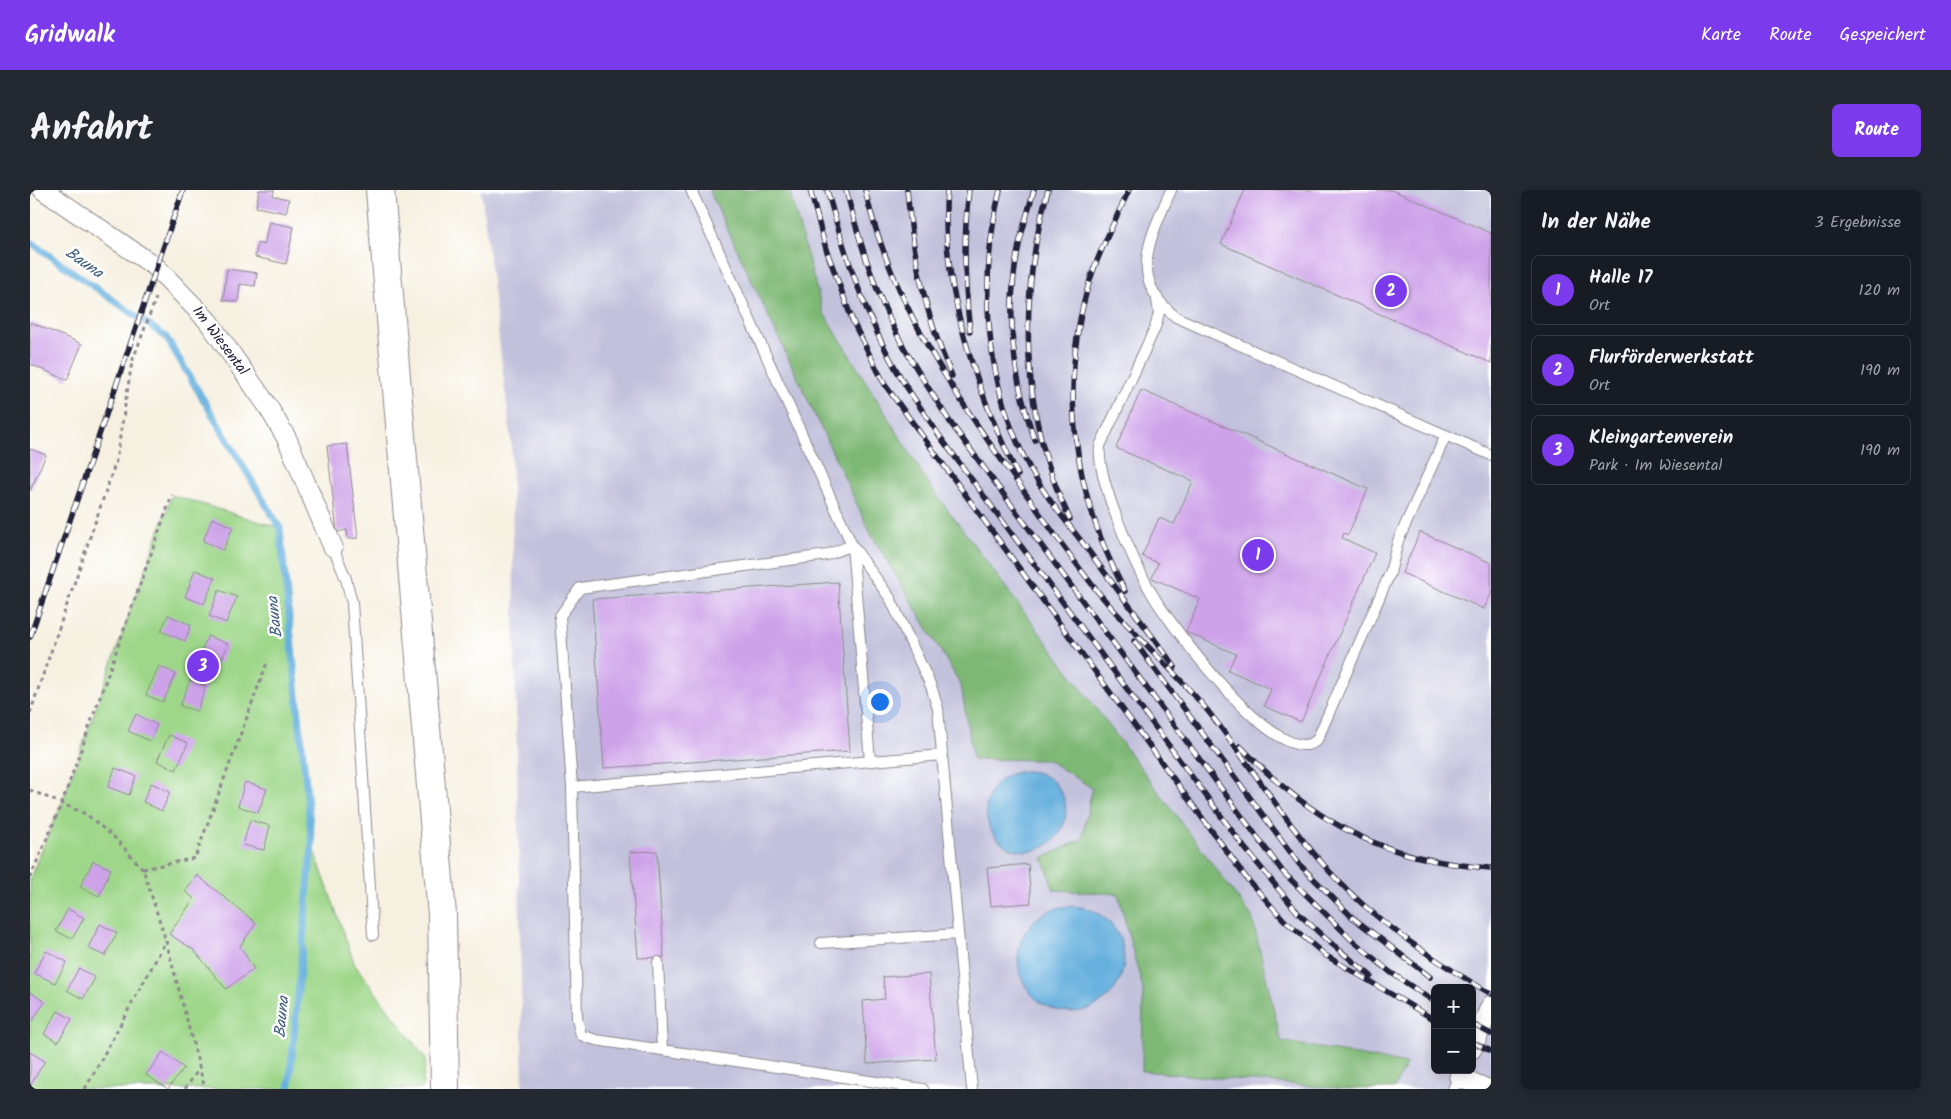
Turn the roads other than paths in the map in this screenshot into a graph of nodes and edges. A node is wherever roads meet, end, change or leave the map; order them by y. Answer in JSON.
{"nodes":[{"id":1,"x":42,"y":190,"type":"edge"},
{"id":2,"x":370,"y":190,"type":"edge"},
{"id":3,"x":380,"y":190,"type":"edge"},
{"id":4,"x":691,"y":190,"type":"edge"},
{"id":5,"x":1171,"y":190,"type":"edge"},
{"id":6,"x":386,"y":262,"type":"junction"},
{"id":7,"x":1157,"y":299,"type":"junction"},
{"id":8,"x":1446,"y":435,"type":"junction"},
{"id":9,"x":1491,"y":455,"type":"edge"},
{"id":10,"x":852,"y":545,"type":"junction"},
{"id":11,"x":333,"y":547,"type":"joint"},
{"id":12,"x":942,"y":755,"type":"junction"},
{"id":13,"x":870,"y":762,"type":"junction"},
{"id":14,"x":572,"y":787,"type":"junction"},
{"id":15,"x":958,"y":934,"type":"junction"},
{"id":16,"x":373,"y":935,"type":"dead end"},
{"id":17,"x":821,"y":943,"type":"dead end"},
{"id":18,"x":658,"y":962,"type":"dead end"},
{"id":19,"x":1491,"y":1005,"type":"edge"},
{"id":20,"x":1476,"y":1040,"type":"edge"},
{"id":21,"x":662,"y":1050,"type":"junction"},
{"id":22,"x":1458,"y":1079,"type":"edge"},
{"id":23,"x":444,"y":1089,"type":"edge"},
{"id":24,"x":918,"y":1089,"type":"edge"},
{"id":25,"x":972,"y":1089,"type":"edge"},
{"id":26,"x":1487,"y":1089,"type":"edge"}],
"edges":[{"from":1,"to":11,"type":"street","name":"Im Wiesental"},
{"from":2,"to":6,"type":"main road"},
{"from":3,"to":6,"type":"main road"},
{"from":4,"to":10,"type":"lane"},
{"from":5,"to":7,"type":"lane"},
{"from":6,"to":23,"type":"main road"},
{"from":7,"to":8,"type":"lane"},
{"from":7,"to":8,"type":"lane"},
{"from":8,"to":9,"type":"lane"},
{"from":10,"to":12,"type":"lane"},
{"from":10,"to":13,"type":"lane"},
{"from":10,"to":14,"type":"lane"},
{"from":11,"to":16,"type":"lane"},
{"from":12,"to":13,"type":"lane"},
{"from":12,"to":15,"type":"lane"},
{"from":13,"to":14,"type":"lane"},
{"from":14,"to":21,"type":"lane"},
{"from":15,"to":17,"type":"lane"},
{"from":15,"to":25,"type":"lane"},
{"from":18,"to":21,"type":"lane"},
{"from":19,"to":20,"type":"street"},
{"from":21,"to":24,"type":"lane"},
{"from":22,"to":26,"type":"street"}]}
